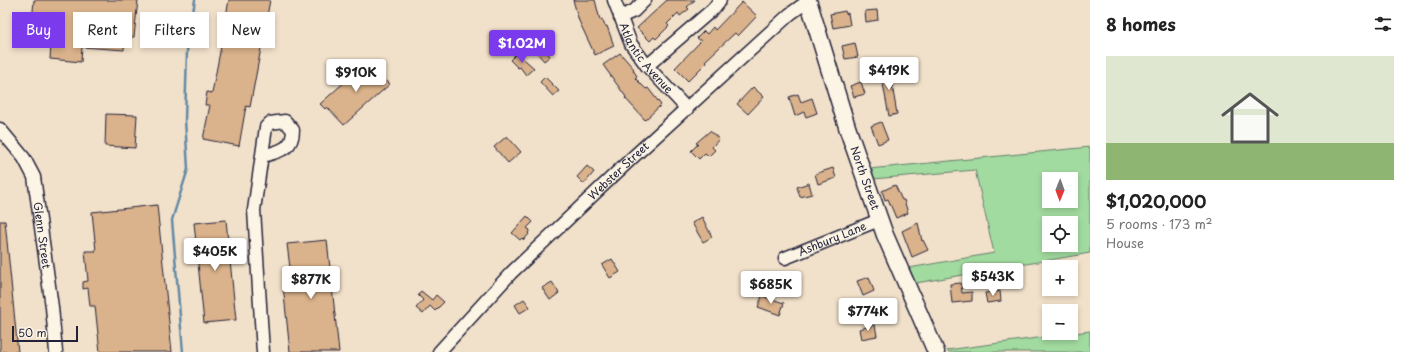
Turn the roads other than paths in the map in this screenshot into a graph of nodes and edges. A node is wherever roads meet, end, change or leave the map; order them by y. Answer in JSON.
{"nodes":[{"id":1,"x":614,"y":0,"type":"edge"},
{"id":2,"x":645,"y":0,"type":"edge"},
{"id":3,"x":720,"y":0,"type":"edge"},
{"id":4,"x":808,"y":0,"type":"edge"},
{"id":5,"x":620,"y":17,"type":"junction"},
{"id":6,"x":647,"y":66,"type":"junction"},
{"id":7,"x":687,"y":109,"type":"junction"},
{"id":8,"x":0,"y":129,"type":"edge"},
{"id":9,"x":263,"y":156,"type":"dead end"},
{"id":10,"x":879,"y":220,"type":"junction"},
{"id":11,"x":785,"y":258,"type":"dead end"},
{"id":12,"x":56,"y":352,"type":"edge"},
{"id":13,"x":263,"y":352,"type":"edge"},
{"id":14,"x":440,"y":352,"type":"edge"},
{"id":15,"x":936,"y":352,"type":"edge"}],
"edges":[{"from":1,"to":5,"type":"street","name":"Atlantic Avenue"},
{"from":2,"to":5,"type":"street"},
{"from":3,"to":6,"type":"street"},
{"from":4,"to":7,"type":"street","name":"Webster Street"},
{"from":4,"to":10,"type":"main road","name":"North Street"},
{"from":5,"to":6,"type":"street","name":"Atlantic Avenue"},
{"from":6,"to":7,"type":"street","name":"Atlantic Avenue"},
{"from":7,"to":14,"type":"street","name":"Webster Street"},
{"from":8,"to":12,"type":"street","name":"Glenn Street"},
{"from":9,"to":13,"type":"street"},
{"from":10,"to":11,"type":"street","name":"Ashbury Lane"},
{"from":10,"to":15,"type":"main road","name":"North Street"}]}
